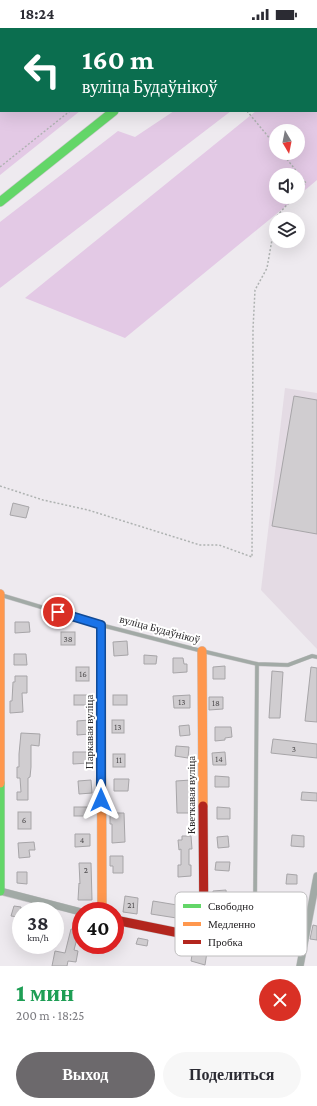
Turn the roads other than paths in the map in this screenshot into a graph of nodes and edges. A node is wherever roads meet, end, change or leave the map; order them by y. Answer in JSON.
{"nodes":[{"id":1,"x":113,"y":112,"type":"edge"},
{"id":2,"x":0,"y":202,"type":"edge"},
{"id":3,"x":0,"y":594,"type":"edge"},
{"id":4,"x":101,"y":625,"type":"junction"},
{"id":5,"x":202,"y":651,"type":"junction"},
{"id":6,"x":317,"y":657,"type":"edge"},
{"id":7,"x":257,"y":664,"type":"junction"},
{"id":8,"x":317,"y":876,"type":"edge"},
{"id":9,"x":0,"y":891,"type":"edge"},
{"id":10,"x":204,"y":892,"type":"edge"},
{"id":11,"x":255,"y":892,"type":"edge"},
{"id":12,"x":102,"y":902,"type":"edge"},
{"id":13,"x":72,"y":910,"type":"edge"},
{"id":14,"x":124,"y":922,"type":"edge"},
{"id":15,"x":307,"y":929,"type":"edge"},
{"id":16,"x":175,"y":932,"type":"edge"},
{"id":17,"x":302,"y":956,"type":"edge"},
{"id":18,"x":300,"y":966,"type":"edge"}],
"edges":[{"from":1,"to":2,"type":"street"},
{"from":3,"to":4,"type":"lane","name":"вуліца Будаўнікоў"},
{"from":3,"to":9,"type":"street"},
{"from":4,"to":5,"type":"lane","name":"вуліца Будаўнікоў"},
{"from":4,"to":12,"type":"street","name":"Паркавая вуліца"},
{"from":5,"to":7,"type":"lane","name":"вуліца Будаўнікоў"},
{"from":5,"to":10,"type":"street","name":"Кветкавая вуліца"},
{"from":6,"to":7,"type":"lane","name":"вуліца Будаўнікоў"},
{"from":7,"to":11,"type":"lane"},
{"from":8,"to":15,"type":"street"},
{"from":9,"to":13,"type":"street"},
{"from":14,"to":16,"type":"street"},
{"from":17,"to":18,"type":"street"}]}
